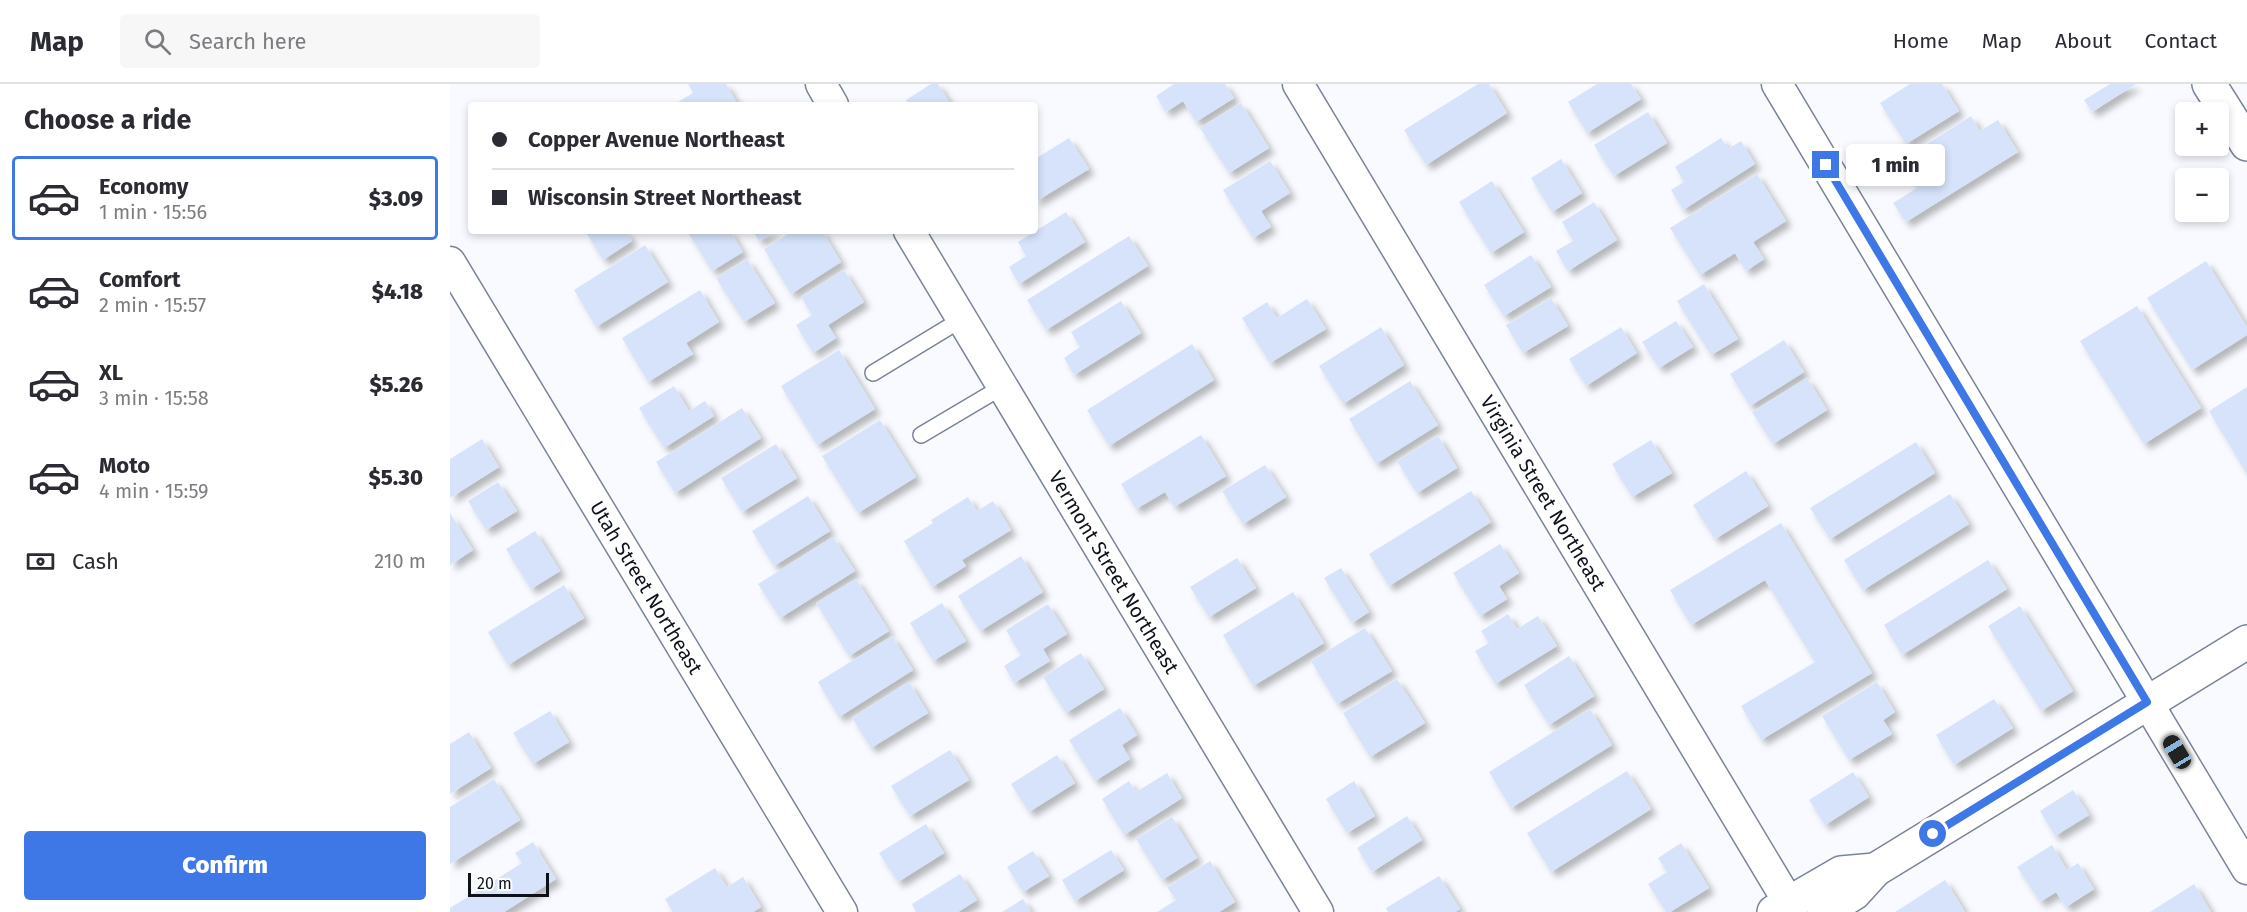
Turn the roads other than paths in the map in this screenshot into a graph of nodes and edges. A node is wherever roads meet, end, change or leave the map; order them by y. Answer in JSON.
{"nodes":[{"id":1,"x":821,"y":84,"type":"edge"},
{"id":2,"x":1298,"y":84,"type":"edge"},
{"id":3,"x":1777,"y":84,"type":"edge"},
{"id":4,"x":2209,"y":84,"type":"edge"},
{"id":5,"x":831,"y":102,"type":"edge"},
{"id":6,"x":2247,"y":144,"type":"edge"},
{"id":7,"x":911,"y":234,"type":"edge"},
{"id":8,"x":450,"y":262,"type":"edge"},
{"id":9,"x":962,"y":319,"type":"junction"},
{"id":10,"x":873,"y":373,"type":"dead end"},
{"id":11,"x":1002,"y":387,"type":"junction"},
{"id":12,"x":921,"y":435,"type":"dead end"},
{"id":13,"x":2247,"y":642,"type":"edge"},
{"id":14,"x":2147,"y":702,"type":"junction"},
{"id":15,"x":2247,"y":869,"type":"edge"},
{"id":16,"x":1875,"y":870,"type":"junction"},
{"id":17,"x":1782,"y":908,"type":"edge"},
{"id":18,"x":842,"y":912,"type":"edge"},
{"id":19,"x":1318,"y":912,"type":"edge"},
{"id":20,"x":1824,"y":912,"type":"edge"}],
"edges":[{"from":1,"to":5,"type":"street"},
{"from":2,"to":17,"type":"street","name":"Virginia Street Northeast"},
{"from":3,"to":14,"type":"street"},
{"from":4,"to":6,"type":"street"},
{"from":7,"to":9,"type":"street","name":"Vermont Street Northeast"},
{"from":8,"to":18,"type":"street","name":"Utah Street Northeast"},
{"from":9,"to":10,"type":"lane"},
{"from":9,"to":11,"type":"street","name":"Vermont Street Northeast"},
{"from":11,"to":12,"type":"lane"},
{"from":11,"to":19,"type":"street","name":"Vermont Street Northeast"},
{"from":13,"to":14,"type":"street"},
{"from":14,"to":15,"type":"street"},
{"from":14,"to":16,"type":"street"},
{"from":16,"to":17,"type":"street"},
{"from":16,"to":20,"type":"street"}]}
